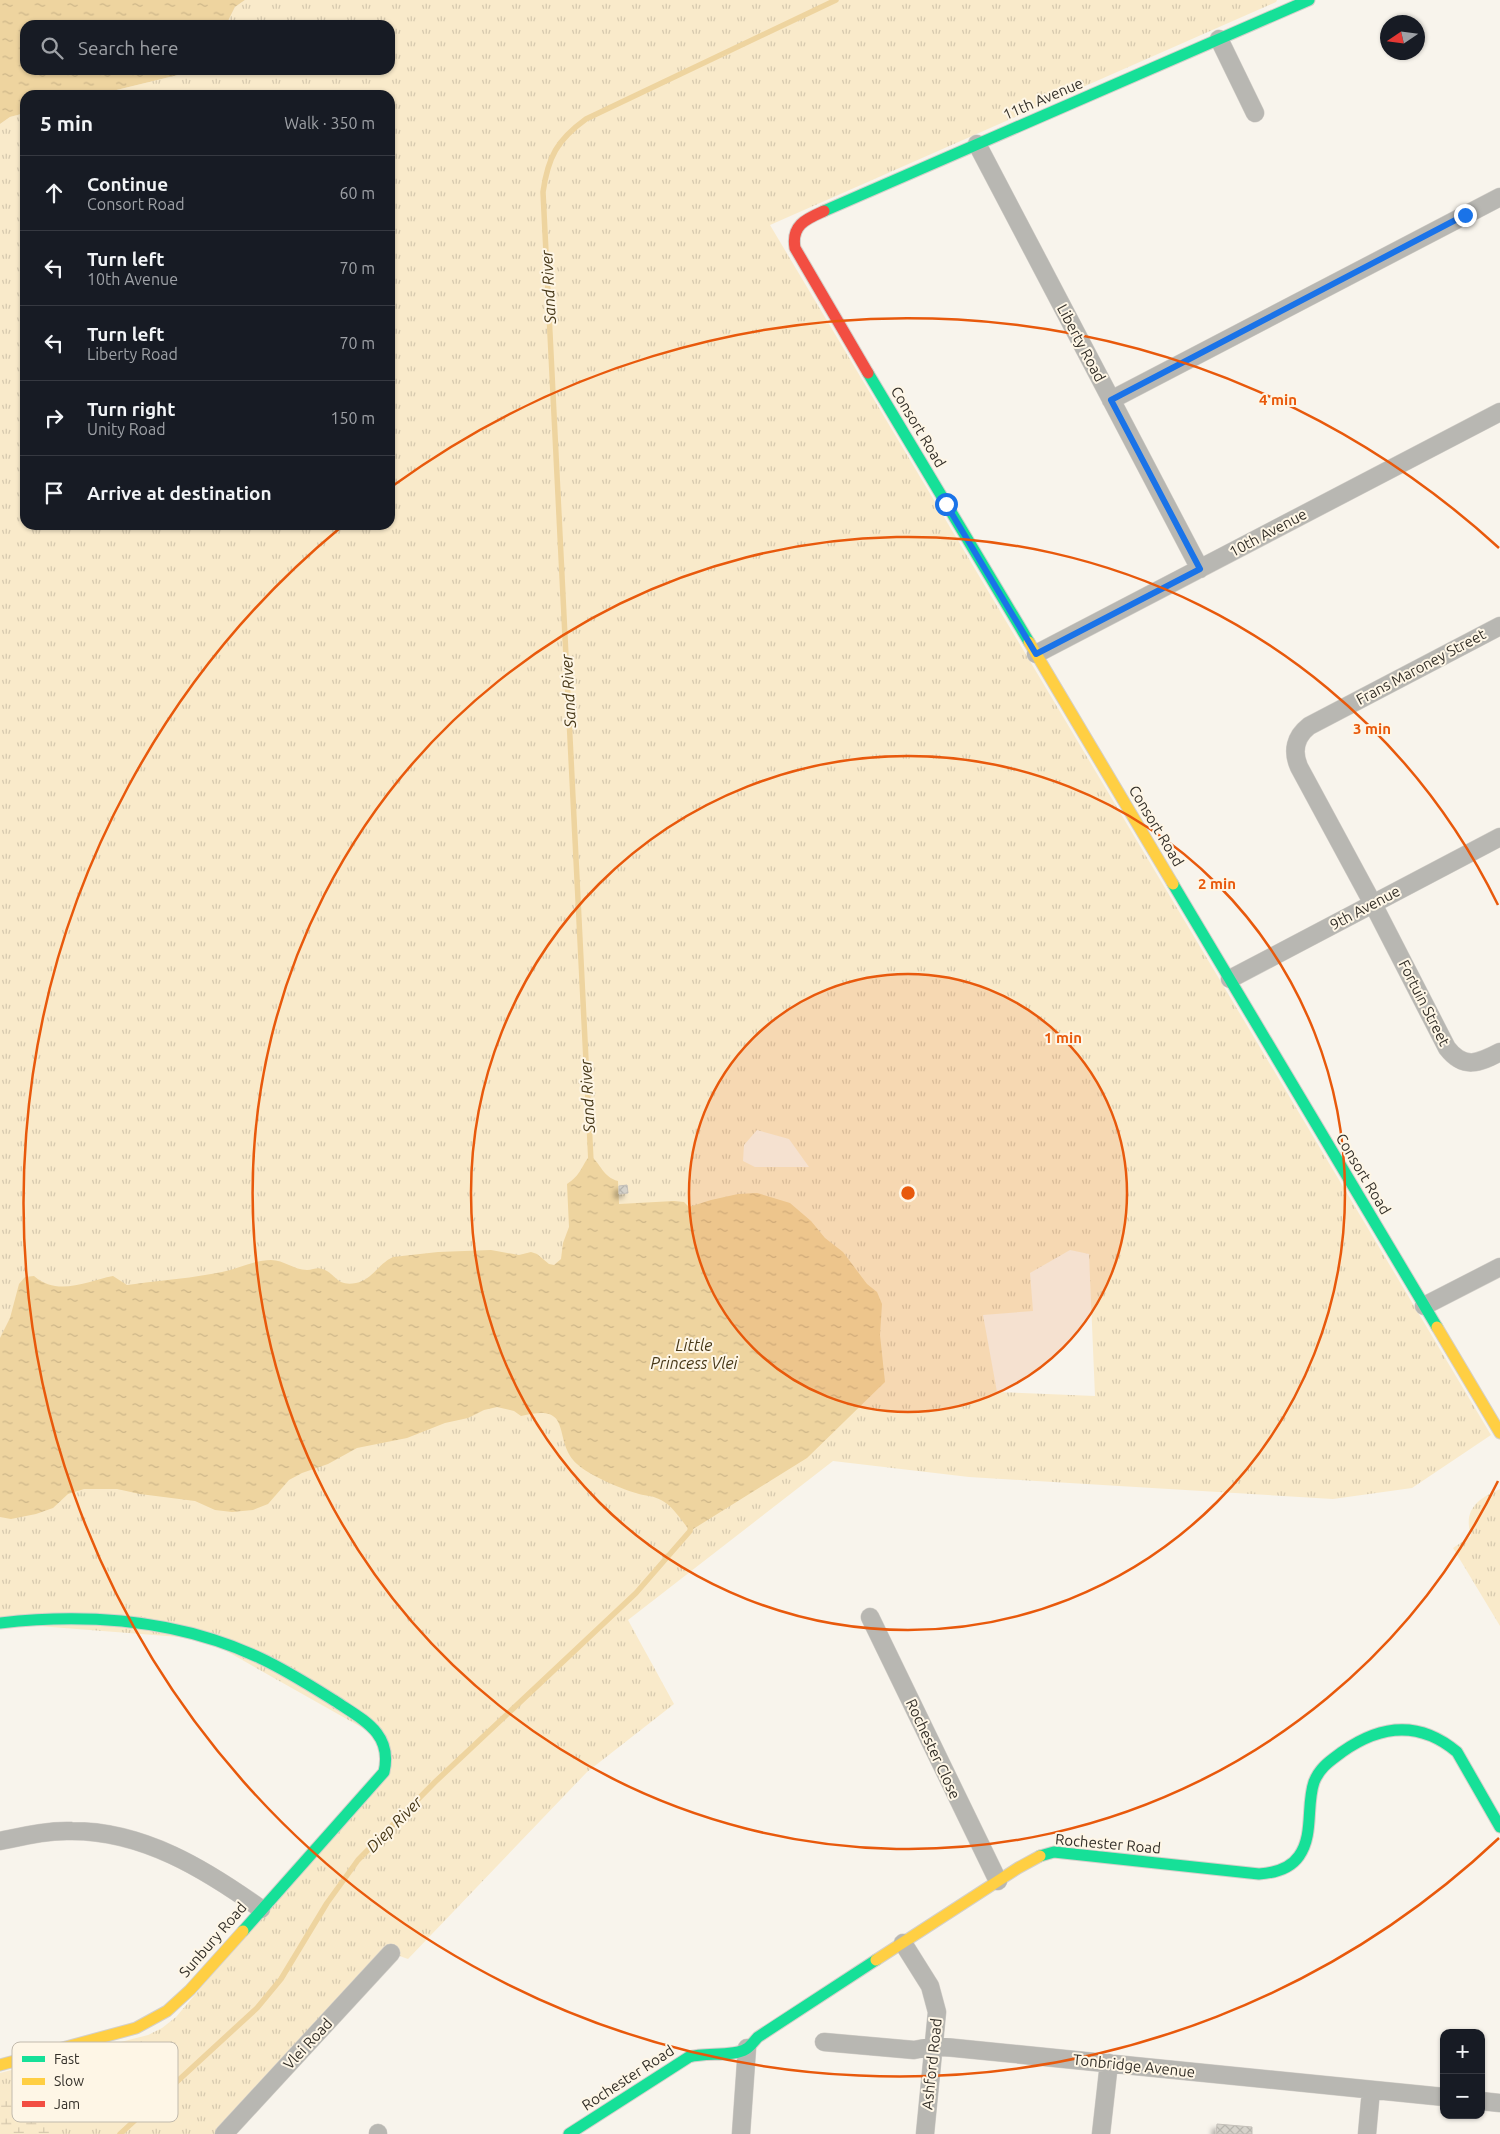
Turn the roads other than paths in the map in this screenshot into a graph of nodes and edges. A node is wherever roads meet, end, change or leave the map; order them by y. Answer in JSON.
{"nodes":[{"id":1,"x":1302,"y":2,"type":"edge"},
{"id":2,"x":1218,"y":40,"type":"junction"},
{"id":3,"x":1255,"y":113,"type":"dead end"},
{"id":4,"x":977,"y":144,"type":"junction"},
{"id":5,"x":1500,"y":197,"type":"edge"},
{"id":6,"x":795,"y":232,"type":"joint"},
{"id":7,"x":1111,"y":400,"type":"junction"},
{"id":8,"x":1500,"y":412,"type":"edge"},
{"id":9,"x":1200,"y":569,"type":"junction"},
{"id":10,"x":1500,"y":626,"type":"edge"},
{"id":11,"x":1036,"y":654,"type":"junction"},
{"id":12,"x":1500,"y":837,"type":"edge"},
{"id":13,"x":1373,"y":904,"type":"junction"},
{"id":14,"x":1230,"y":979,"type":"junction"},
{"id":15,"x":1500,"y":1052,"type":"edge"},
{"id":16,"x":1500,"y":1266,"type":"edge"},
{"id":17,"x":1424,"y":1306,"type":"junction"},
{"id":18,"x":1500,"y":1433,"type":"edge"},
{"id":19,"x":870,"y":1616,"type":"dead end"},
{"id":20,"x":0,"y":1623,"type":"edge"},
{"id":21,"x":1500,"y":1827,"type":"edge"},
{"id":22,"x":0,"y":1841,"type":"edge"},
{"id":23,"x":998,"y":1881,"type":"junction"},
{"id":24,"x":261,"y":1909,"type":"junction"},
{"id":25,"x":903,"y":1943,"type":"junction"},
{"id":26,"x":391,"y":1953,"type":"dead end"},
{"id":27,"x":83,"y":2042,"type":"edge"},
{"id":28,"x":824,"y":2042,"type":"dead end"},
{"id":29,"x":935,"y":2046,"type":"junction"},
{"id":30,"x":747,"y":2048,"type":"junction"},
{"id":31,"x":1109,"y":2063,"type":"junction"},
{"id":32,"x":1371,"y":2090,"type":"junction"},
{"id":33,"x":1440,"y":2097,"type":"edge"},
{"id":34,"x":1485,"y":2101,"type":"edge"},
{"id":35,"x":1500,"y":2103,"type":"edge"},
{"id":36,"x":224,"y":2134,"type":"edge"},
{"id":37,"x":569,"y":2134,"type":"edge"},
{"id":38,"x":741,"y":2134,"type":"edge"},
{"id":39,"x":925,"y":2134,"type":"edge"},
{"id":40,"x":1101,"y":2134,"type":"edge"},
{"id":41,"x":1366,"y":2134,"type":"edge"}],
"edges":[{"from":1,"to":2,"type":"street","name":"11th Avenue"},
{"from":2,"to":3,"type":"street"},
{"from":2,"to":4,"type":"street","name":"11th Avenue"},
{"from":4,"to":6,"type":"street","name":"11th Avenue"},
{"from":4,"to":7,"type":"street","name":"Liberty Road"},
{"from":5,"to":7,"type":"street"},
{"from":6,"to":11,"type":"street","name":"Consort Road"},
{"from":7,"to":9,"type":"street","name":"Liberty Road"},
{"from":8,"to":9,"type":"street","name":"10th Avenue"},
{"from":9,"to":11,"type":"street","name":"10th Avenue"},
{"from":10,"to":13,"type":"street","name":"Frans Maroney Street"},
{"from":11,"to":14,"type":"street","name":"Consort Road"},
{"from":12,"to":13,"type":"street","name":"9th Avenue"},
{"from":13,"to":14,"type":"street","name":"9th Avenue"},
{"from":13,"to":15,"type":"street","name":"Fortuin Street"},
{"from":14,"to":17,"type":"street","name":"Consort Road"},
{"from":16,"to":17,"type":"street"},
{"from":17,"to":18,"type":"street","name":"Consort Road"},
{"from":19,"to":23,"type":"street","name":"Rochester Close"},
{"from":20,"to":24,"type":"street","name":"Sunbury Road"},
{"from":21,"to":23,"type":"street","name":"Rochester Road"},
{"from":22,"to":24,"type":"street"},
{"from":23,"to":25,"type":"street","name":"Rochester Road"},
{"from":24,"to":27,"type":"street","name":"Sunbury Road"},
{"from":25,"to":29,"type":"street","name":"Ashford Road"},
{"from":25,"to":30,"type":"street","name":"Rochester Road"},
{"from":26,"to":36,"type":"street","name":"Vlei Road"},
{"from":28,"to":29,"type":"street","name":"Tonbridge Avenue"},
{"from":29,"to":31,"type":"street","name":"Tonbridge Avenue"},
{"from":29,"to":39,"type":"street","name":"Ashford Road"},
{"from":30,"to":37,"type":"street","name":"Rochester Road"},
{"from":30,"to":38,"type":"street"},
{"from":31,"to":32,"type":"street","name":"Tonbridge Avenue"},
{"from":31,"to":40,"type":"street"},
{"from":32,"to":33,"type":"street","name":"Tonbridge Avenue"},
{"from":32,"to":41,"type":"street"},
{"from":34,"to":35,"type":"street"}]}
